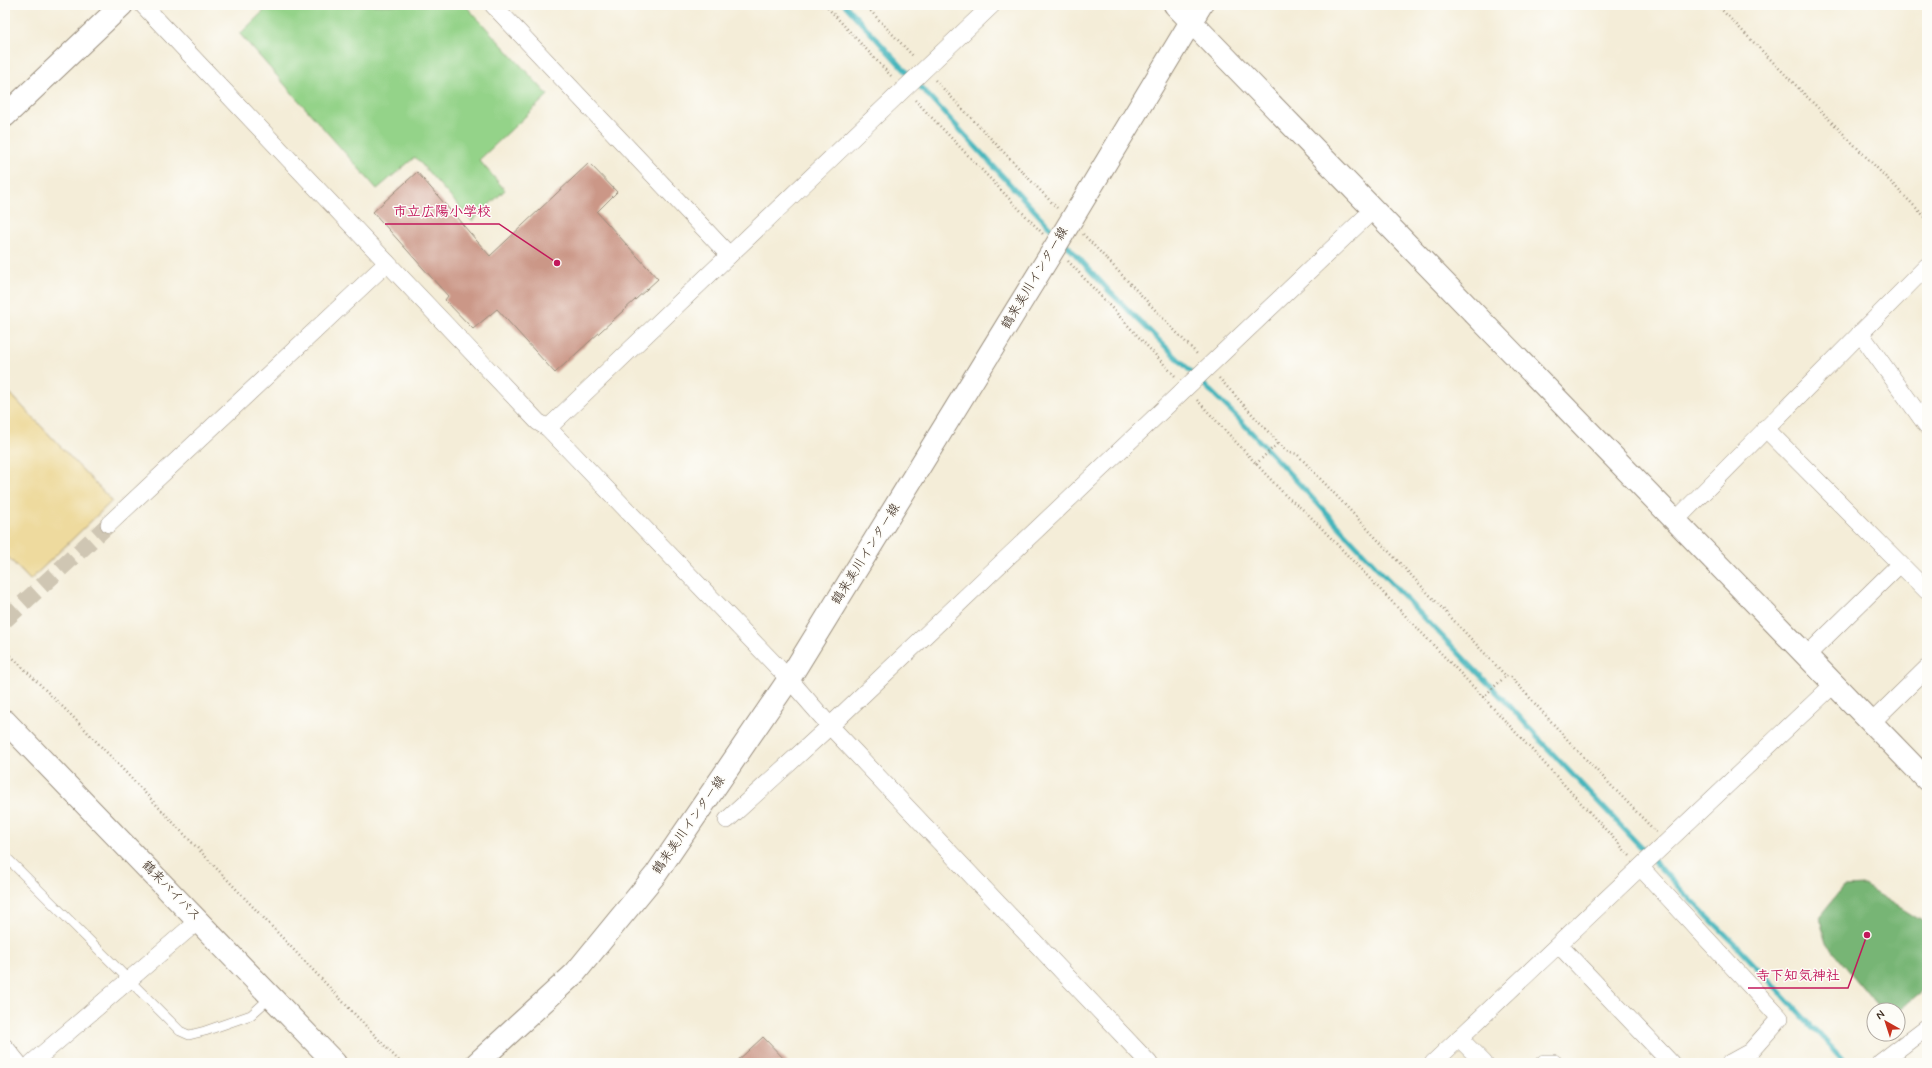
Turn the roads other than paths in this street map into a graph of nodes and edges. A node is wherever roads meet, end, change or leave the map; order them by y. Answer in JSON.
{"nodes":[{"id":1,"x":122,"y":5,"type":"edge"},
{"id":2,"x":143,"y":5,"type":"edge"},
{"id":3,"x":493,"y":5,"type":"edge"},
{"id":4,"x":992,"y":5,"type":"edge"},
{"id":5,"x":1176,"y":5,"type":"edge"},
{"id":6,"x":1196,"y":13,"type":"edge"},
{"id":7,"x":5,"y":116,"type":"edge"},
{"id":8,"x":1373,"y":210,"type":"junction"},
{"id":9,"x":729,"y":255,"type":"junction"},
{"id":10,"x":388,"y":263,"type":"junction"},
{"id":11,"x":1927,"y":266,"type":"edge"},
{"id":12,"x":1860,"y":333,"type":"junction"},
{"id":13,"x":1927,"y":426,"type":"edge"},
{"id":14,"x":548,"y":428,"type":"junction"},
{"id":15,"x":1766,"y":428,"type":"junction"},
{"id":16,"x":1675,"y":520,"type":"junction"},
{"id":17,"x":109,"y":524,"type":"tunnel mouth"},
{"id":18,"x":1900,"y":564,"type":"junction"},
{"id":19,"x":1927,"y":591,"type":"edge"},
{"id":20,"x":1807,"y":655,"type":"junction"},
{"id":21,"x":1927,"y":668,"type":"edge"},
{"id":22,"x":789,"y":679,"type":"junction"},
{"id":23,"x":1834,"y":684,"type":"junction"},
{"id":24,"x":5,"y":721,"type":"edge"},
{"id":25,"x":1872,"y":722,"type":"junction"},
{"id":26,"x":830,"y":726,"type":"junction"},
{"id":27,"x":1927,"y":780,"type":"edge"},
{"id":28,"x":727,"y":820,"type":"dead end"},
{"id":29,"x":5,"y":856,"type":"edge"},
{"id":30,"x":1653,"y":857,"type":"junction"},
{"id":31,"x":199,"y":920,"type":"junction"},
{"id":32,"x":1559,"y":945,"type":"junction"},
{"id":33,"x":130,"y":980,"type":"junction"},
{"id":34,"x":272,"y":996,"type":"junction"},
{"id":35,"x":1927,"y":1027,"type":"edge"},
{"id":36,"x":1459,"y":1038,"type":"junction"},
{"id":37,"x":5,"y":1047,"type":"edge"},
{"id":38,"x":18,"y":1063,"type":"edge"},
{"id":39,"x":32,"y":1063,"type":"edge"},
{"id":40,"x":335,"y":1063,"type":"edge"},
{"id":41,"x":477,"y":1063,"type":"edge"},
{"id":42,"x":1149,"y":1063,"type":"edge"},
{"id":43,"x":1433,"y":1063,"type":"edge"},
{"id":44,"x":1484,"y":1063,"type":"edge"},
{"id":45,"x":1544,"y":1063,"type":"edge"},
{"id":46,"x":1554,"y":1063,"type":"edge"},
{"id":47,"x":1671,"y":1063,"type":"edge"},
{"id":48,"x":1730,"y":1063,"type":"edge"},
{"id":49,"x":1880,"y":1063,"type":"edge"}],
"edges":[{"from":1,"to":7,"type":"main road"},
{"from":2,"to":10,"type":"street"},
{"from":3,"to":9,"type":"street"},
{"from":4,"to":9,"type":"street"},
{"from":5,"to":6,"type":"main road"},
{"from":6,"to":8,"type":"main road"},
{"from":6,"to":22,"type":"main road","name":"鶴来美川インター線"},
{"from":8,"to":16,"type":"main road"},
{"from":8,"to":26,"type":"street"},
{"from":9,"to":14,"type":"street"},
{"from":10,"to":14,"type":"street"},
{"from":10,"to":17,"type":"street"},
{"from":11,"to":12,"type":"street"},
{"from":12,"to":13,"type":"street"},
{"from":12,"to":15,"type":"street"},
{"from":14,"to":22,"type":"street"},
{"from":15,"to":16,"type":"street"},
{"from":15,"to":18,"type":"street"},
{"from":16,"to":20,"type":"main road"},
{"from":18,"to":19,"type":"street"},
{"from":18,"to":20,"type":"street"},
{"from":20,"to":23,"type":"main road"},
{"from":21,"to":25,"type":"street"},
{"from":22,"to":26,"type":"street"},
{"from":22,"to":41,"type":"main road","name":"鶴来美川インター線"},
{"from":23,"to":25,"type":"main road"},
{"from":23,"to":30,"type":"street"},
{"from":24,"to":31,"type":"main road","name":"鶴来バイパス"},
{"from":25,"to":27,"type":"main road"},
{"from":26,"to":28,"type":"street"},
{"from":26,"to":42,"type":"street"},
{"from":29,"to":33,"type":"lane"},
{"from":30,"to":32,"type":"street"},
{"from":30,"to":48,"type":"street"},
{"from":31,"to":33,"type":"street"},
{"from":31,"to":34,"type":"main road","name":"鶴来バイパス"},
{"from":32,"to":36,"type":"street"},
{"from":32,"to":47,"type":"street"},
{"from":33,"to":34,"type":"lane"},
{"from":33,"to":39,"type":"street"},
{"from":34,"to":40,"type":"main road","name":"鶴来バイパス"},
{"from":35,"to":49,"type":"street"},
{"from":36,"to":43,"type":"street"},
{"from":36,"to":44,"type":"street"},
{"from":37,"to":38,"type":"street"},
{"from":45,"to":46,"type":"street"}]}
